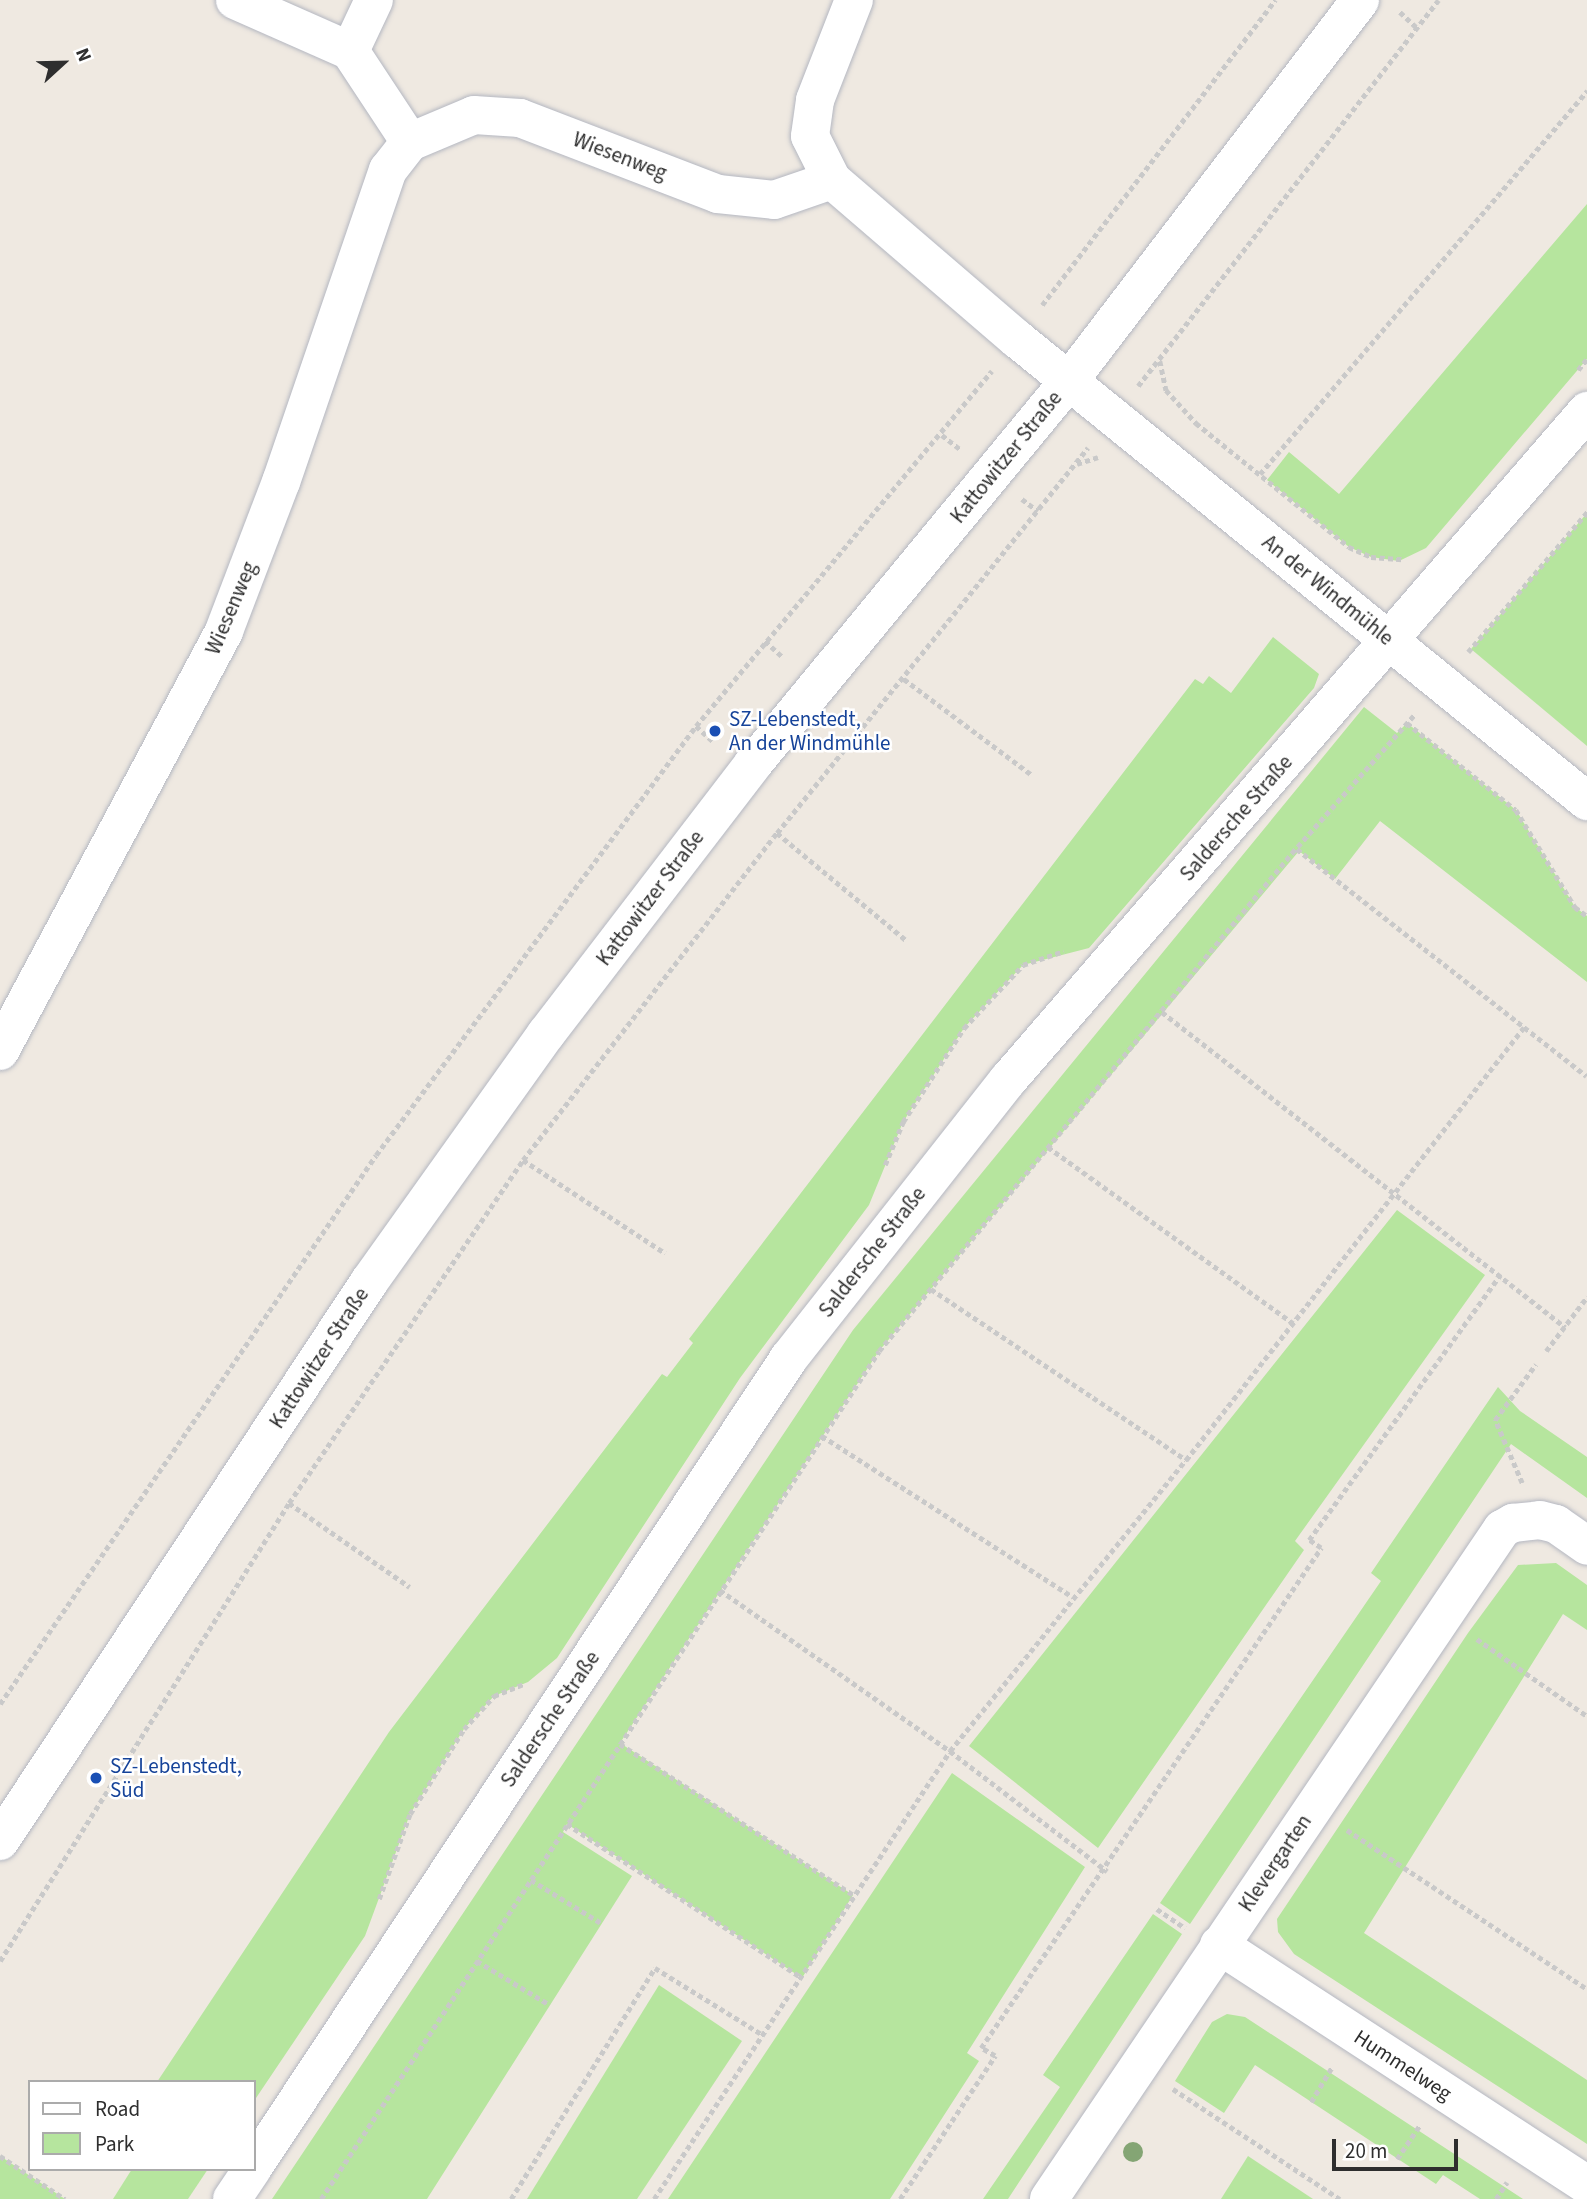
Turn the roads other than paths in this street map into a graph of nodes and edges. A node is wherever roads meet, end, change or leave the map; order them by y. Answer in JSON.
{"nodes":[{"id":1,"x":235,"y":0,"type":"edge"},
{"id":2,"x":374,"y":0,"type":"edge"},
{"id":3,"x":854,"y":0,"type":"edge"},
{"id":4,"x":1360,"y":0,"type":"edge"},
{"id":5,"x":350,"y":51,"type":"junction"},
{"id":6,"x":410,"y":142,"type":"junction"},
{"id":7,"x":832,"y":180,"type":"junction"},
{"id":8,"x":1069,"y":381,"type":"junction"},
{"id":9,"x":1587,"y":411,"type":"edge"},
{"id":10,"x":1391,"y":641,"type":"junction"},
{"id":11,"x":1587,"y":801,"type":"edge"},
{"id":12,"x":0,"y":1051,"type":"edge"},
{"id":13,"x":1587,"y":1546,"type":"edge"},
{"id":14,"x":0,"y":1841,"type":"edge"},
{"id":15,"x":1206,"y":1939,"type":"junction"},
{"id":16,"x":256,"y":2163,"type":"edge"},
{"id":17,"x":251,"y":2171,"type":"edge"},
{"id":18,"x":1587,"y":2185,"type":"edge"},
{"id":19,"x":232,"y":2199,"type":"edge"},
{"id":20,"x":1049,"y":2199,"type":"edge"}],
"edges":[{"from":1,"to":5,"type":"street"},
{"from":2,"to":5,"type":"street"},
{"from":3,"to":7,"type":"street"},
{"from":4,"to":8,"type":"street","name":"Kattowitzer Straße"},
{"from":5,"to":6,"type":"street"},
{"from":6,"to":7,"type":"street","name":"Wiesenweg"},
{"from":6,"to":12,"type":"street","name":"Wiesenweg"},
{"from":7,"to":8,"type":"street"},
{"from":8,"to":10,"type":"street","name":"An der Windmühle"},
{"from":8,"to":14,"type":"street","name":"Kattowitzer Straße"},
{"from":9,"to":10,"type":"street","name":"Saldersche Straße"},
{"from":10,"to":11,"type":"street","name":"An der Windmühle"},
{"from":10,"to":16,"type":"street","name":"Saldersche Straße"},
{"from":13,"to":15,"type":"street","name":"Klevergarten"},
{"from":15,"to":18,"type":"street","name":"Hummelweg"},
{"from":15,"to":20,"type":"street","name":"Klevergarten"},
{"from":17,"to":19,"type":"street","name":"Saldersche Straße"}]}
